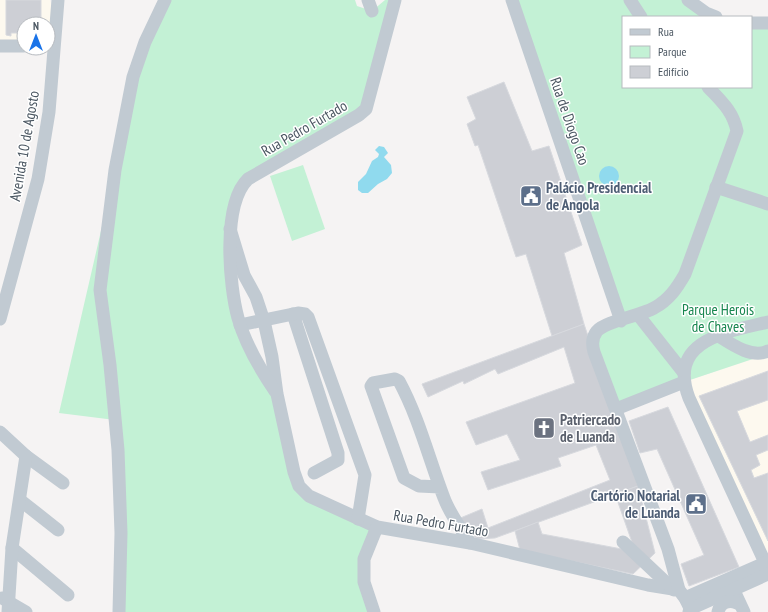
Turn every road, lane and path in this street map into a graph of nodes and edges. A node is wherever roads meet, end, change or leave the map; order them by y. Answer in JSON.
{"nodes":[{"id":1,"x":50,"y":0,"type":"edge"},
{"id":2,"x":58,"y":0,"type":"edge"},
{"id":3,"x":165,"y":0,"type":"edge"},
{"id":4,"x":395,"y":0,"type":"edge"},
{"id":5,"x":512,"y":0,"type":"edge"},
{"id":6,"x":630,"y":0,"type":"edge"},
{"id":7,"x":688,"y":0,"type":"edge"},
{"id":8,"x":54,"y":16,"type":"edge"},
{"id":9,"x":56,"y":16,"type":"edge"},
{"id":10,"x":640,"y":16,"type":"edge"},
{"id":11,"x":714,"y":16,"type":"edge"},
{"id":12,"x":752,"y":23,"type":"edge"},
{"id":13,"x":768,"y":23,"type":"edge"},
{"id":14,"x":0,"y":46,"type":"edge"},
{"id":15,"x":16,"y":46,"type":"edge"},
{"id":16,"x":50,"y":56,"type":"edge"},
{"id":17,"x":709,"y":88,"type":"edge"},
{"id":18,"x":716,"y":187,"type":"junction"},
{"id":19,"x":768,"y":204,"type":"edge"},
{"id":20,"x":230,"y":229,"type":"junction"},
{"id":21,"x":251,"y":288,"type":"junction"},
{"id":22,"x":234,"y":296,"type":"junction"},
{"id":23,"x":292,"y":314,"type":"junction"},
{"id":24,"x":639,"y":316,"type":"junction"},
{"id":25,"x":0,"y":319,"type":"edge"},
{"id":26,"x":264,"y":320,"type":"junction"},
{"id":27,"x":621,"y":321,"type":"junction"},
{"id":28,"x":768,"y":322,"type":"edge"},
{"id":29,"x":240,"y":325,"type":"junction"},
{"id":30,"x":717,"y":335,"type":"junction"},
{"id":31,"x":768,"y":350,"type":"edge"},
{"id":32,"x":684,"y":377,"type":"junction"},
{"id":33,"x":277,"y":394,"type":"junction"},
{"id":34,"x":616,"y":409,"type":"junction"},
{"id":35,"x":0,"y":432,"type":"edge"},
{"id":36,"x":26,"y":456,"type":"junction"},
{"id":37,"x":314,"y":473,"type":"dead end"},
{"id":38,"x":63,"y":483,"type":"dead end"},
{"id":39,"x":440,"y":487,"type":"junction"},
{"id":40,"x":20,"y":500,"type":"junction"},
{"id":41,"x":358,"y":519,"type":"junction"},
{"id":42,"x":377,"y":527,"type":"junction"},
{"id":43,"x":58,"y":530,"type":"dead end"},
{"id":44,"x":623,"y":542,"type":"dead end"},
{"id":45,"x":470,"y":543,"type":"junction"},
{"id":46,"x":12,"y":548,"type":"junction"},
{"id":47,"x":767,"y":569,"type":"edge"},
{"id":48,"x":731,"y":584,"type":"junction"},
{"id":49,"x":68,"y":595,"type":"dead end"},
{"id":50,"x":706,"y":595,"type":"junction"},
{"id":51,"x":685,"y":602,"type":"edge"},
{"id":52,"x":5,"y":603,"type":"edge"},
{"id":53,"x":744,"y":611,"type":"edge"},
{"id":54,"x":26,"y":612,"type":"edge"},
{"id":55,"x":119,"y":612,"type":"edge"},
{"id":56,"x":374,"y":612,"type":"edge"},
{"id":57,"x":716,"y":612,"type":"edge"}],
"edges":[{"from":1,"to":8,"type":"street"},
{"from":2,"to":9,"type":"street","name":"Avenida 10 de Agosto"},
{"from":3,"to":55,"type":"street"},
{"from":4,"to":20,"type":"street","name":"Rua Pedro Furtado"},
{"from":5,"to":27,"type":"street","name":"Rua de Diogo Cao"},
{"from":6,"to":10,"type":"street"},
{"from":7,"to":11,"type":"street"},
{"from":12,"to":13,"type":"street"},
{"from":14,"to":15,"type":"street"},
{"from":16,"to":25,"type":"street","name":"Avenida 10 de Agosto"},
{"from":17,"to":18,"type":"street"},
{"from":18,"to":19,"type":"street"},
{"from":18,"to":24,"type":"street"},
{"from":20,"to":21,"type":"street","name":"Rua Pedro Furtado"},
{"from":20,"to":22,"type":"street","name":"Rua Pedro Furtado"},
{"from":21,"to":22,"type":"street"},
{"from":21,"to":26,"type":"street","name":"Rua Pedro Furtado"},
{"from":22,"to":29,"type":"street","name":"Rua Pedro Furtado"},
{"from":23,"to":26,"type":"street"},
{"from":23,"to":37,"type":"street"},
{"from":23,"to":41,"type":"street"},
{"from":24,"to":27,"type":"street"},
{"from":24,"to":32,"type":"street"},
{"from":26,"to":29,"type":"street"},
{"from":26,"to":33,"type":"street","name":"Rua Pedro Furtado"},
{"from":27,"to":34,"type":"street"},
{"from":28,"to":30,"type":"street"},
{"from":29,"to":33,"type":"street","name":"Rua Pedro Furtado"},
{"from":30,"to":31,"type":"street"},
{"from":30,"to":32,"type":"street"},
{"from":32,"to":34,"type":"street"},
{"from":32,"to":47,"type":"street"},
{"from":33,"to":41,"type":"street","name":"Rua Pedro Furtado"},
{"from":34,"to":51,"type":"street"},
{"from":35,"to":36,"type":"street"},
{"from":36,"to":38,"type":"street"},
{"from":36,"to":40,"type":"street"},
{"from":39,"to":39,"type":"street"},
{"from":39,"to":45,"type":"street"},
{"from":40,"to":43,"type":"street"},
{"from":40,"to":46,"type":"street"},
{"from":41,"to":42,"type":"street","name":"Rua Pedro Furtado"},
{"from":42,"to":45,"type":"street","name":"Rua Pedro Furtado"},
{"from":42,"to":56,"type":"street"},
{"from":44,"to":51,"type":"street"},
{"from":45,"to":51,"type":"street","name":"Rua Pedro Furtado"},
{"from":46,"to":49,"type":"street"},
{"from":46,"to":52,"type":"street"},
{"from":47,"to":48,"type":"street"},
{"from":48,"to":50,"type":"street"},
{"from":48,"to":53,"type":"street"},
{"from":50,"to":51,"type":"street"},
{"from":50,"to":57,"type":"street"},
{"from":52,"to":54,"type":"street"},
{"from":53,"to":57,"type":"street"}]}
